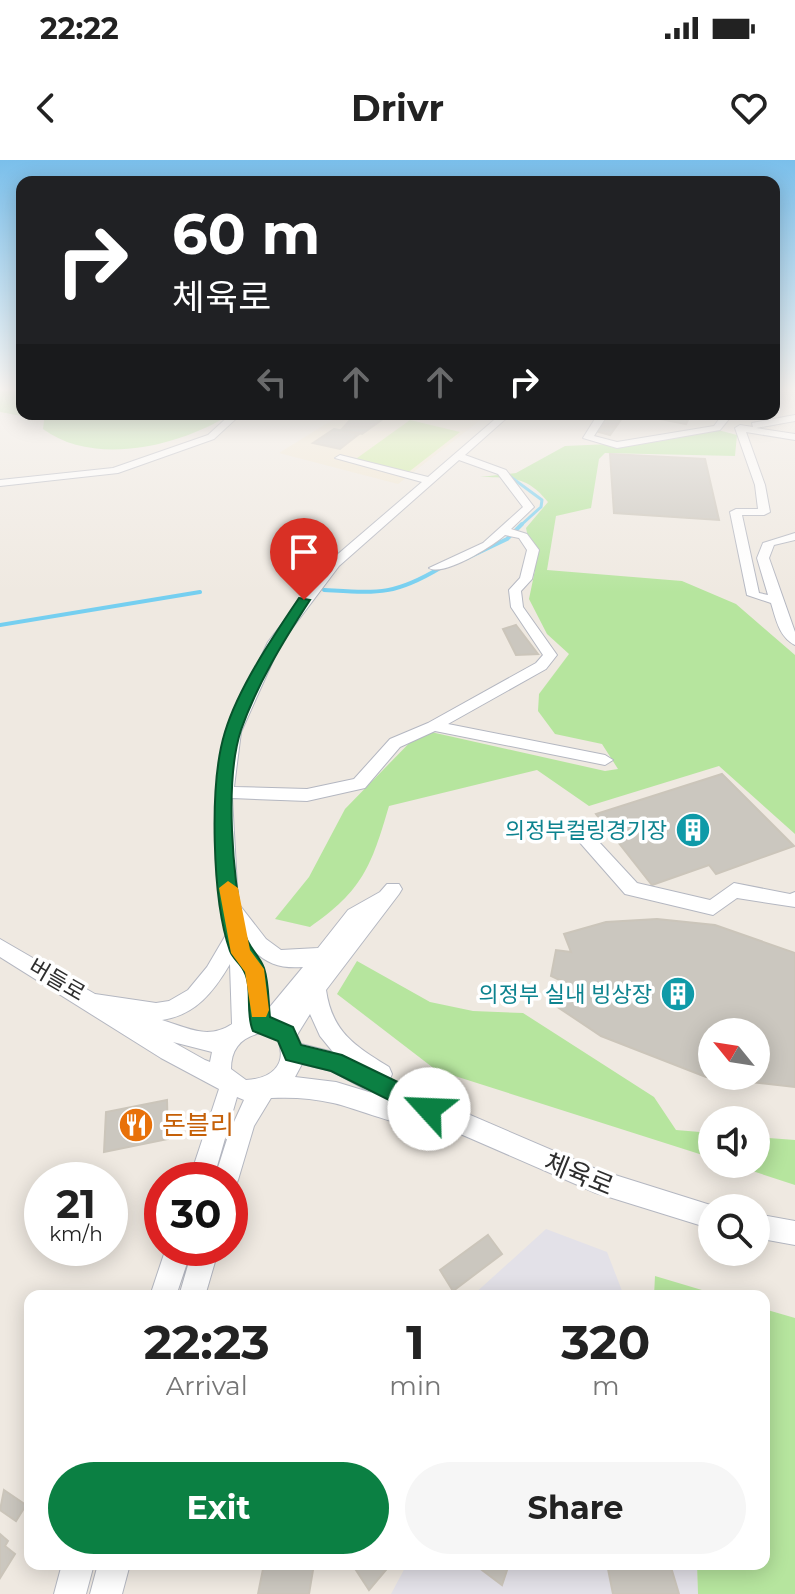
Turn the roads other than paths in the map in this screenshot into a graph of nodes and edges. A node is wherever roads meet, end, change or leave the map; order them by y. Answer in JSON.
{"nodes":[{"id":1,"x":151,"y":458,"type":"edge"},
{"id":2,"x":340,"y":458,"type":"dead end"},
{"id":3,"x":453,"y":458,"type":"edge"},
{"id":4,"x":464,"y":458,"type":"edge"},
{"id":5,"x":750,"y":458,"type":"edge"},
{"id":6,"x":428,"y":480,"type":"junction"},
{"id":7,"x":0,"y":483,"type":"edge"},
{"id":8,"x":509,"y":532,"type":"junction"},
{"id":9,"x":795,"y":536,"type":"edge"},
{"id":10,"x":435,"y":568,"type":"dead end"},
{"id":11,"x":777,"y":601,"type":"junction"},
{"id":12,"x":795,"y":641,"type":"edge"},
{"id":13,"x":433,"y":726,"type":"junction"},
{"id":14,"x":605,"y":760,"type":"dead end"},
{"id":15,"x":225,"y":792,"type":"junction"},
{"id":16,"x":581,"y":833,"type":"dead end"},
{"id":17,"x":795,"y":899,"type":"edge"},
{"id":18,"x":229,"y":902,"type":"junction"},
{"id":19,"x":238,"y":944,"type":"junction"},
{"id":20,"x":0,"y":947,"type":"edge"},
{"id":21,"x":324,"y":955,"type":"junction"},
{"id":22,"x":316,"y":997,"type":"junction"},
{"id":23,"x":93,"y":1001,"type":"junction"},
{"id":24,"x":112,"y":1014,"type":"junction"},
{"id":25,"x":263,"y":1034,"type":"junction"},
{"id":26,"x":229,"y":1084,"type":"junction"},
{"id":27,"x":267,"y":1089,"type":"junction"},
{"id":28,"x":451,"y":1118,"type":"junction"},
{"id":29,"x":206,"y":1162,"type":"edge"},
{"id":30,"x":231,"y":1162,"type":"edge"},
{"id":31,"x":698,"y":1214,"type":"edge"},
{"id":32,"x":770,"y":1229,"type":"edge"},
{"id":33,"x":795,"y":1233,"type":"edge"},
{"id":34,"x":173,"y":1266,"type":"edge"},
{"id":35,"x":201,"y":1266,"type":"edge"},
{"id":36,"x":165,"y":1290,"type":"edge"},
{"id":37,"x":194,"y":1290,"type":"edge"},
{"id":38,"x":76,"y":1570,"type":"edge"},
{"id":39,"x":112,"y":1570,"type":"edge"},
{"id":40,"x":70,"y":1594,"type":"edge"},
{"id":41,"x":106,"y":1594,"type":"edge"}],
"edges":[{"from":1,"to":7,"type":"street"},
{"from":2,"to":6,"type":"street"},
{"from":3,"to":6,"type":"street"},
{"from":4,"to":8,"type":"street"},
{"from":5,"to":11,"type":"street"},
{"from":6,"to":15,"type":"street"},
{"from":8,"to":10,"type":"street"},
{"from":8,"to":13,"type":"street"},
{"from":9,"to":11,"type":"street"},
{"from":11,"to":12,"type":"street"},
{"from":13,"to":14,"type":"street"},
{"from":13,"to":15,"type":"street"},
{"from":15,"to":18,"type":"street"},
{"from":16,"to":17,"type":"street"},
{"from":18,"to":19,"type":"street"},
{"from":18,"to":21,"type":"street"},
{"from":19,"to":23,"type":"street"},
{"from":19,"to":25,"type":"street"},
{"from":20,"to":23,"type":"street","name":"버들로"},
{"from":21,"to":22,"type":"street"},
{"from":21,"to":25,"type":"street"},
{"from":22,"to":25,"type":"street"},
{"from":22,"to":28,"type":"street"},
{"from":23,"to":24,"type":"street","name":"버들로"},
{"from":24,"to":25,"type":"street"},
{"from":24,"to":26,"type":"street","name":"버들로"},
{"from":25,"to":26,"type":"street"},
{"from":25,"to":27,"type":"street"},
{"from":25,"to":28,"type":"street"},
{"from":26,"to":27,"type":"street"},
{"from":26,"to":29,"type":"street"},
{"from":27,"to":28,"type":"street"},
{"from":27,"to":30,"type":"street"},
{"from":28,"to":31,"type":"street","name":"체육로"},
{"from":32,"to":33,"type":"street"},
{"from":34,"to":36,"type":"street"},
{"from":35,"to":37,"type":"street"},
{"from":38,"to":40,"type":"street"},
{"from":39,"to":41,"type":"street"}]}
